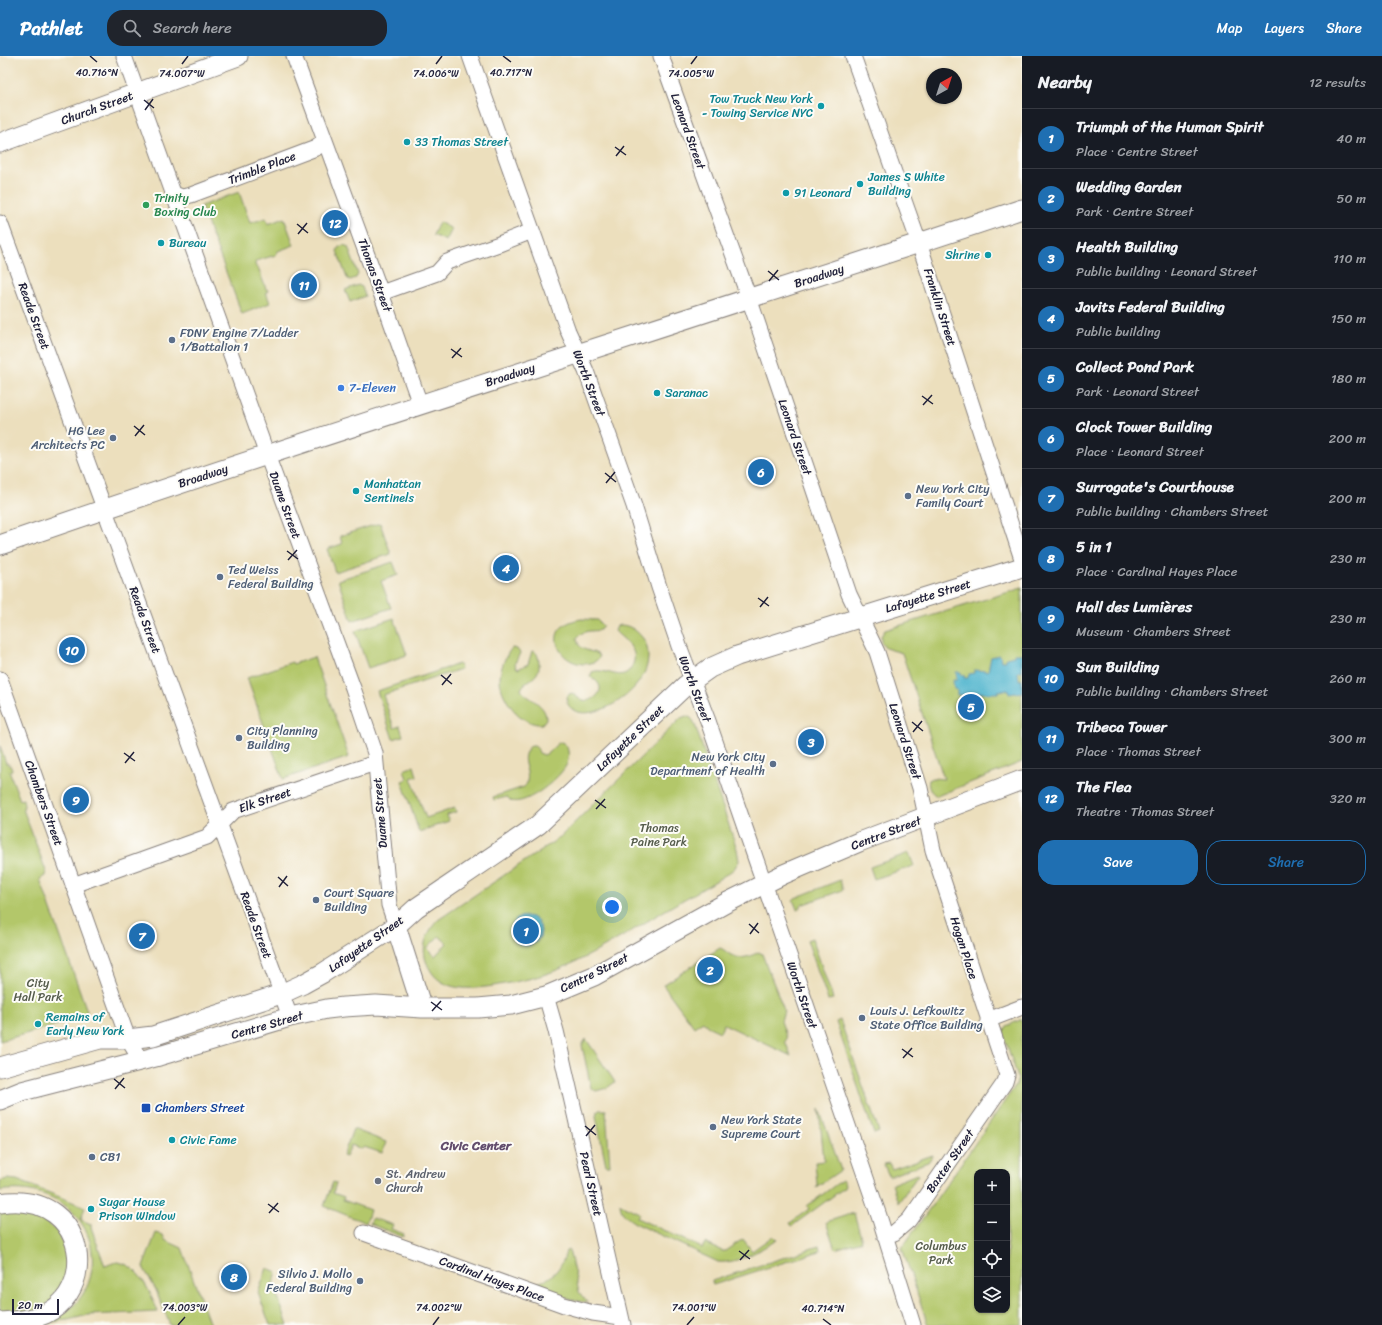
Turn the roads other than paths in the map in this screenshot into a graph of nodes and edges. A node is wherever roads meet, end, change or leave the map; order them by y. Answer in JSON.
{"nodes":[{"id":1,"x":124,"y":56,"type":"edge"},
{"id":2,"x":238,"y":56,"type":"edge"},
{"id":3,"x":294,"y":56,"type":"edge"},
{"id":4,"x":470,"y":56,"type":"edge"},
{"id":5,"x":661,"y":56,"type":"edge"},
{"id":6,"x":853,"y":56,"type":"edge"},
{"id":7,"x":138,"y":93,"type":"junction"},
{"id":8,"x":325,"y":140,"type":"junction"},
{"id":9,"x":0,"y":143,"type":"edge"},
{"id":10,"x":174,"y":194,"type":"junction"},
{"id":11,"x":1022,"y":208,"type":"edge"},
{"id":12,"x":0,"y":223,"type":"edge"},
{"id":13,"x":532,"y":231,"type":"junction"},
{"id":14,"x":919,"y":243,"type":"junction"},
{"id":15,"x":381,"y":293,"type":"junction"},
{"id":16,"x":749,"y":298,"type":"junction"},
{"id":17,"x":578,"y":353,"type":"junction"},
{"id":18,"x":420,"y":404,"type":"junction"},
{"id":19,"x":267,"y":455,"type":"junction"},
{"id":20,"x":104,"y":509,"type":"junction"},
{"id":21,"x":0,"y":545,"type":"edge"},
{"id":22,"x":1022,"y":559,"type":"edge"},
{"id":23,"x":1022,"y":566,"type":"edge"},
{"id":24,"x":859,"y":617,"type":"junction"},
{"id":25,"x":0,"y":680,"type":"edge"},
{"id":26,"x":692,"y":680,"type":"junction"},
{"id":27,"x":375,"y":763,"type":"junction"},
{"id":28,"x":1022,"y":780,"type":"edge"},
{"id":29,"x":926,"y":817,"type":"junction"},
{"id":30,"x":220,"y":825,"type":"junction"},
{"id":31,"x":73,"y":884,"type":"junction"},
{"id":32,"x":764,"y":884,"type":"junction"},
{"id":33,"x":396,"y":926,"type":"junction"},
{"id":34,"x":281,"y":994,"type":"junction"},
{"id":35,"x":546,"y":996,"type":"junction"},
{"id":36,"x":1022,"y":1007,"type":"edge"},
{"id":37,"x":422,"y":1008,"type":"junction"},
{"id":38,"x":290,"y":1017,"type":"junction"},
{"id":39,"x":988,"y":1020,"type":"junction"},
{"id":40,"x":128,"y":1039,"type":"junction"},
{"id":41,"x":141,"y":1061,"type":"junction"},
{"id":42,"x":0,"y":1068,"type":"edge"},
{"id":43,"x":1007,"y":1078,"type":"joint"},
{"id":44,"x":0,"y":1100,"type":"edge"},
{"id":45,"x":0,"y":1203,"type":"edge"},
{"id":46,"x":364,"y":1234,"type":"dead end"},
{"id":47,"x":885,"y":1237,"type":"junction"},
{"id":48,"x":622,"y":1321,"type":"edge"},
{"id":49,"x":0,"y":1322,"type":"edge"},
{"id":50,"x":913,"y":1325,"type":"edge"}],
"edges":[{"from":1,"to":7,"type":"street","name":"Duane Street"},
{"from":2,"to":7,"type":"main road","name":"Church Street"},
{"from":3,"to":8,"type":"street","name":"Thomas Street"},
{"from":4,"to":13,"type":"street","name":"Worth Street"},
{"from":5,"to":16,"type":"street","name":"Leonard Street"},
{"from":6,"to":14,"type":"street","name":"Franklin Street"},
{"from":7,"to":9,"type":"main road","name":"Church Street"},
{"from":7,"to":10,"type":"street","name":"Duane Street"},
{"from":8,"to":10,"type":"street","name":"Trimble Place"},
{"from":8,"to":15,"type":"street","name":"Thomas Street"},
{"from":10,"to":19,"type":"street","name":"Duane Street"},
{"from":11,"to":14,"type":"main road","name":"Broadway"},
{"from":12,"to":20,"type":"street","name":"Reade Street"},
{"from":13,"to":15,"type":"street"},
{"from":13,"to":17,"type":"street","name":"Worth Street"},
{"from":14,"to":16,"type":"main road","name":"Broadway"},
{"from":14,"to":22,"type":"street","name":"Franklin Street"},
{"from":15,"to":18,"type":"street","name":"Thomas Street"},
{"from":16,"to":17,"type":"main road","name":"Broadway"},
{"from":16,"to":24,"type":"street","name":"Leonard Street"},
{"from":17,"to":18,"type":"main road","name":"Broadway"},
{"from":17,"to":26,"type":"street","name":"Worth Street"},
{"from":18,"to":19,"type":"main road","name":"Broadway"},
{"from":19,"to":20,"type":"main road","name":"Broadway"},
{"from":19,"to":27,"type":"street","name":"Duane Street"},
{"from":20,"to":21,"type":"main road","name":"Broadway"},
{"from":20,"to":30,"type":"street","name":"Reade Street"},
{"from":23,"to":24,"type":"main road","name":"Lafayette Street"},
{"from":24,"to":26,"type":"main road","name":"Lafayette Street"},
{"from":24,"to":29,"type":"street","name":"Leonard Street"},
{"from":25,"to":31,"type":"street","name":"Chambers Street"},
{"from":26,"to":32,"type":"street","name":"Worth Street"},
{"from":26,"to":33,"type":"main road","name":"Lafayette Street"},
{"from":27,"to":30,"type":"street","name":"Elk Street"},
{"from":27,"to":33,"type":"street","name":"Duane Street"},
{"from":28,"to":29,"type":"main road","name":"Centre Street"},
{"from":29,"to":32,"type":"main road","name":"Centre Street"},
{"from":29,"to":39,"type":"street","name":"Hogan Place"},
{"from":30,"to":31,"type":"street","name":"Elk Street"},
{"from":30,"to":34,"type":"street","name":"Reade Street"},
{"from":31,"to":40,"type":"street","name":"Chambers Street"},
{"from":32,"to":35,"type":"main road","name":"Centre Street"},
{"from":32,"to":47,"type":"street","name":"Worth Street"},
{"from":33,"to":34,"type":"main road","name":"Lafayette Street"},
{"from":33,"to":37,"type":"main road","name":"Duane Street"},
{"from":34,"to":38,"type":"street","name":"Reade Street"},
{"from":34,"to":40,"type":"main road","name":"Centre Street"},
{"from":35,"to":37,"type":"main road","name":"Centre Street"},
{"from":35,"to":48,"type":"street","name":"Pearl Street"},
{"from":36,"to":39,"type":"street"},
{"from":37,"to":38,"type":"main road","name":"Centre Street"},
{"from":38,"to":41,"type":"main road","name":"Centre Street"},
{"from":39,"to":43,"type":"street","name":"Hogan Place"},
{"from":40,"to":41,"type":"street","name":"Chambers Street"},
{"from":40,"to":42,"type":"main road","name":"Centre Street"},
{"from":41,"to":44,"type":"main road","name":"Centre Street"},
{"from":43,"to":47,"type":"street","name":"Baxter Street"},
{"from":45,"to":49,"type":"main road"},
{"from":46,"to":48,"type":"street","name":"Cardinal Hayes Place"},
{"from":47,"to":50,"type":"street","name":"Worth Street"}]}
